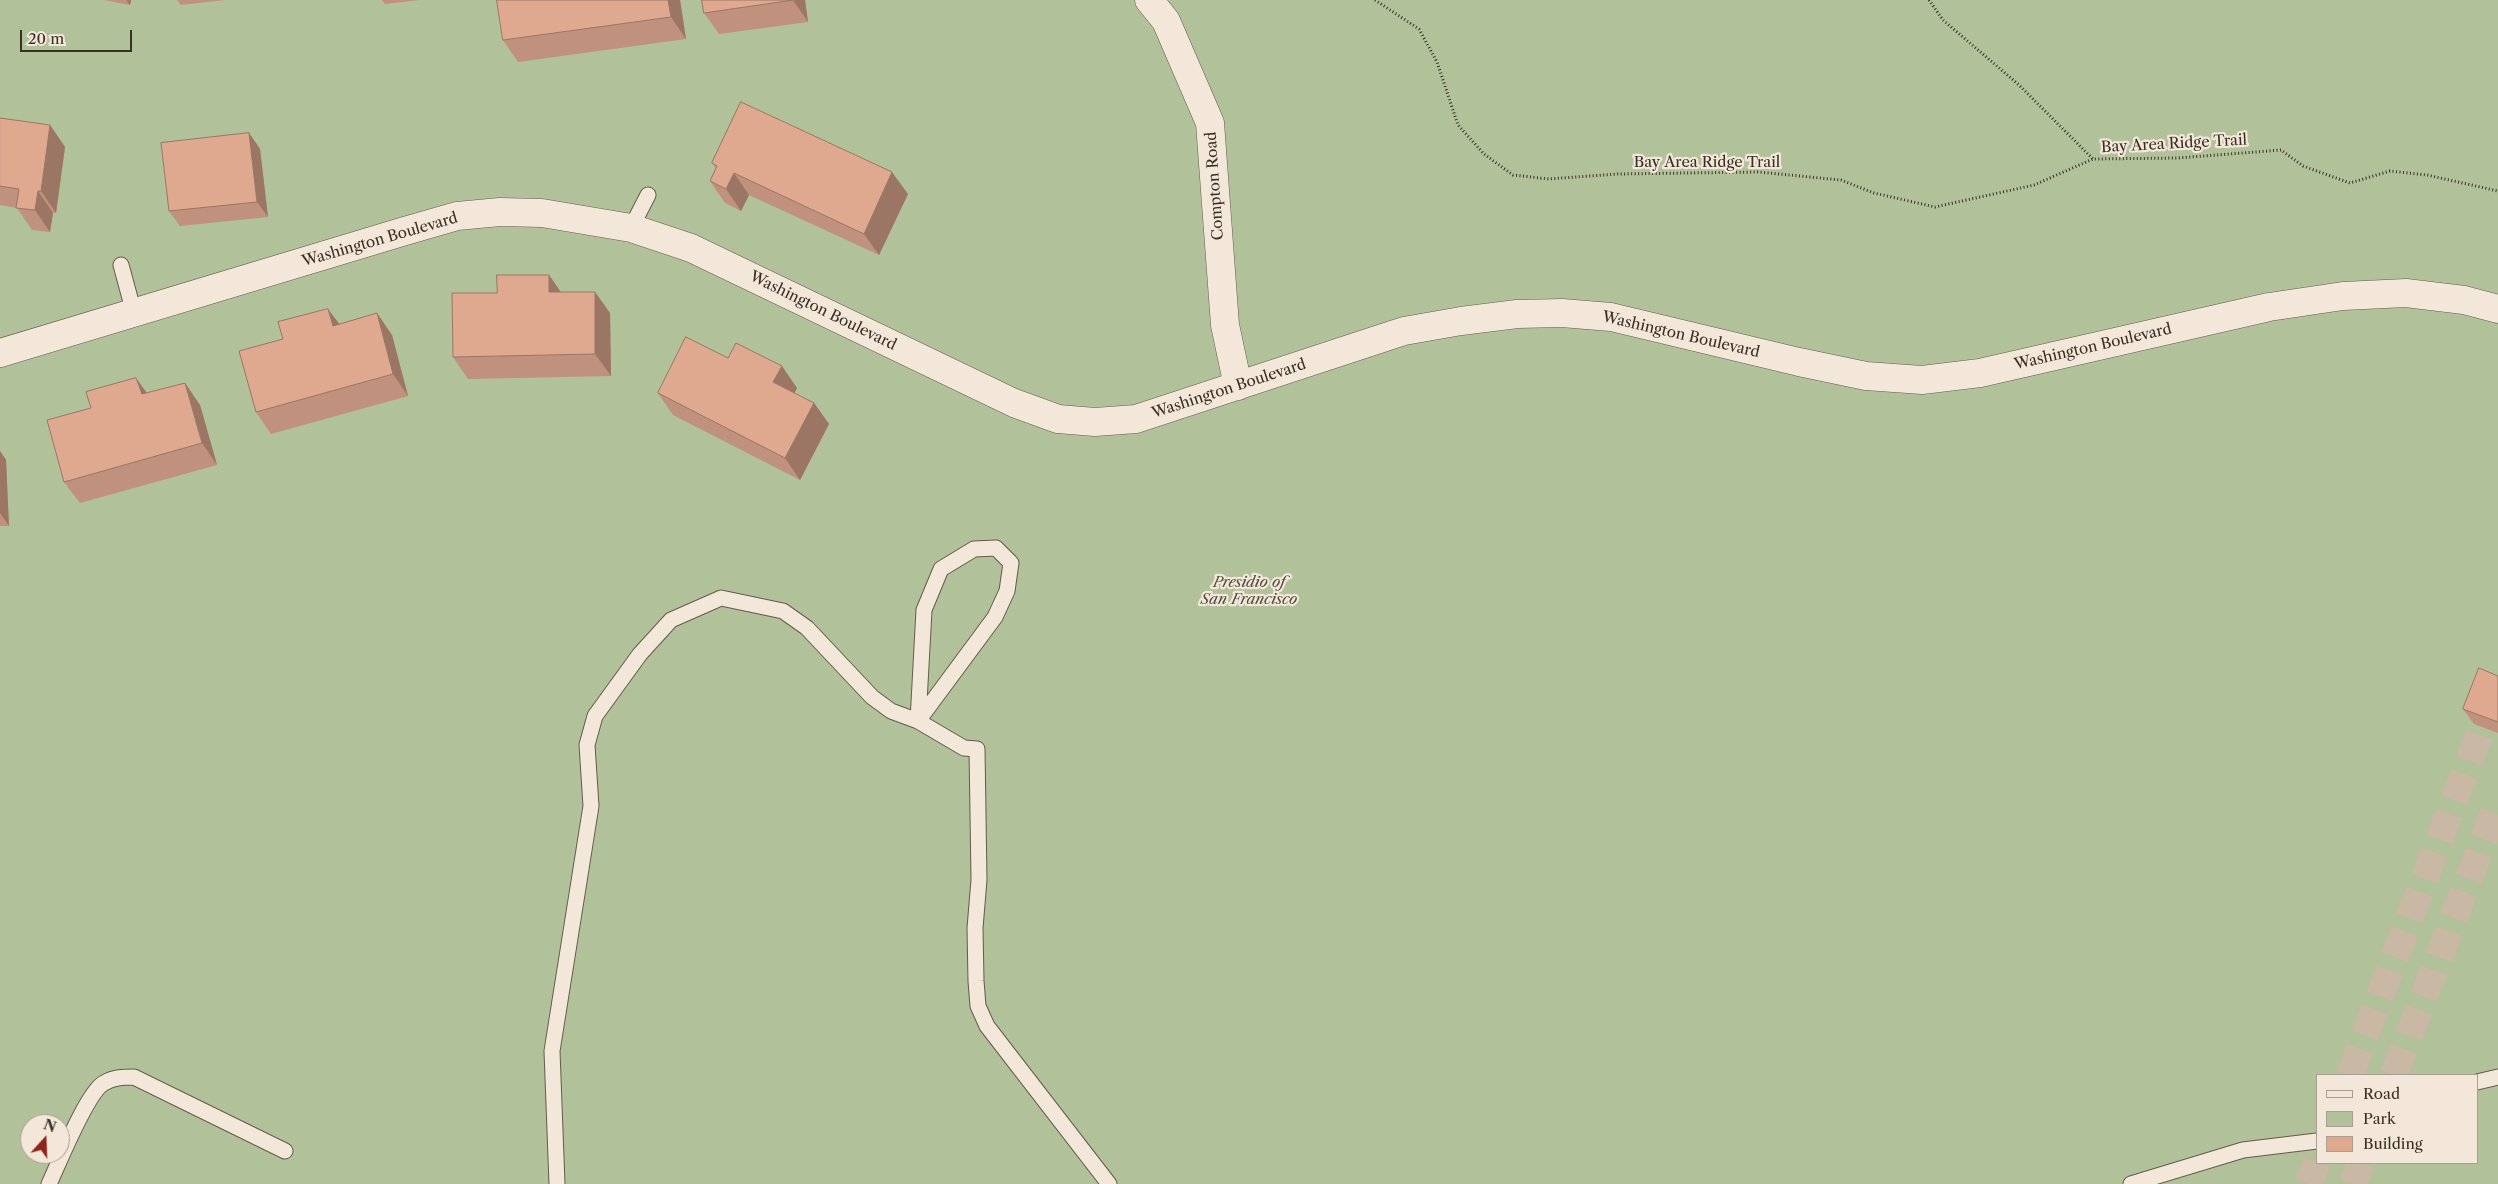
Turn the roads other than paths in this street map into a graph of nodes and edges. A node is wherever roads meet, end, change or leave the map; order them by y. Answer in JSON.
{"nodes":[{"id":1,"x":1149,"y":0,"type":"edge"},
{"id":2,"x":648,"y":195,"type":"dead end"},
{"id":3,"x":630,"y":228,"type":"junction"},
{"id":4,"x":120,"y":264,"type":"dead end"},
{"id":5,"x":2498,"y":309,"type":"edge"},
{"id":6,"x":134,"y":313,"type":"junction"},
{"id":7,"x":0,"y":354,"type":"edge"},
{"id":8,"x":1238,"y":386,"type":"junction"},
{"id":9,"x":918,"y":721,"type":"junction"},
{"id":10,"x":2498,"y":1077,"type":"edge"},
{"id":11,"x":2478,"y":1082,"type":"edge"},
{"id":12,"x":2316,"y":1142,"type":"edge"},
{"id":13,"x":285,"y":1151,"type":"dead end"},
{"id":14,"x":49,"y":1184,"type":"edge"},
{"id":15,"x":557,"y":1184,"type":"edge"},
{"id":16,"x":1109,"y":1184,"type":"edge"},
{"id":17,"x":2131,"y":1184,"type":"edge"}],
"edges":[{"from":1,"to":8,"type":"street","name":"Compton Road"},
{"from":2,"to":3,"type":"lane"},
{"from":3,"to":6,"type":"street","name":"Washington Boulevard"},
{"from":3,"to":8,"type":"street","name":"Washington Boulevard"},
{"from":4,"to":6,"type":"lane"},
{"from":5,"to":8,"type":"street","name":"Washington Boulevard"},
{"from":6,"to":7,"type":"street","name":"Washington Boulevard"},
{"from":9,"to":9,"type":"lane"},
{"from":9,"to":15,"type":"lane"},
{"from":9,"to":16,"type":"lane"},
{"from":10,"to":11,"type":"lane"},
{"from":12,"to":17,"type":"lane"},
{"from":13,"to":14,"type":"lane"}]}
